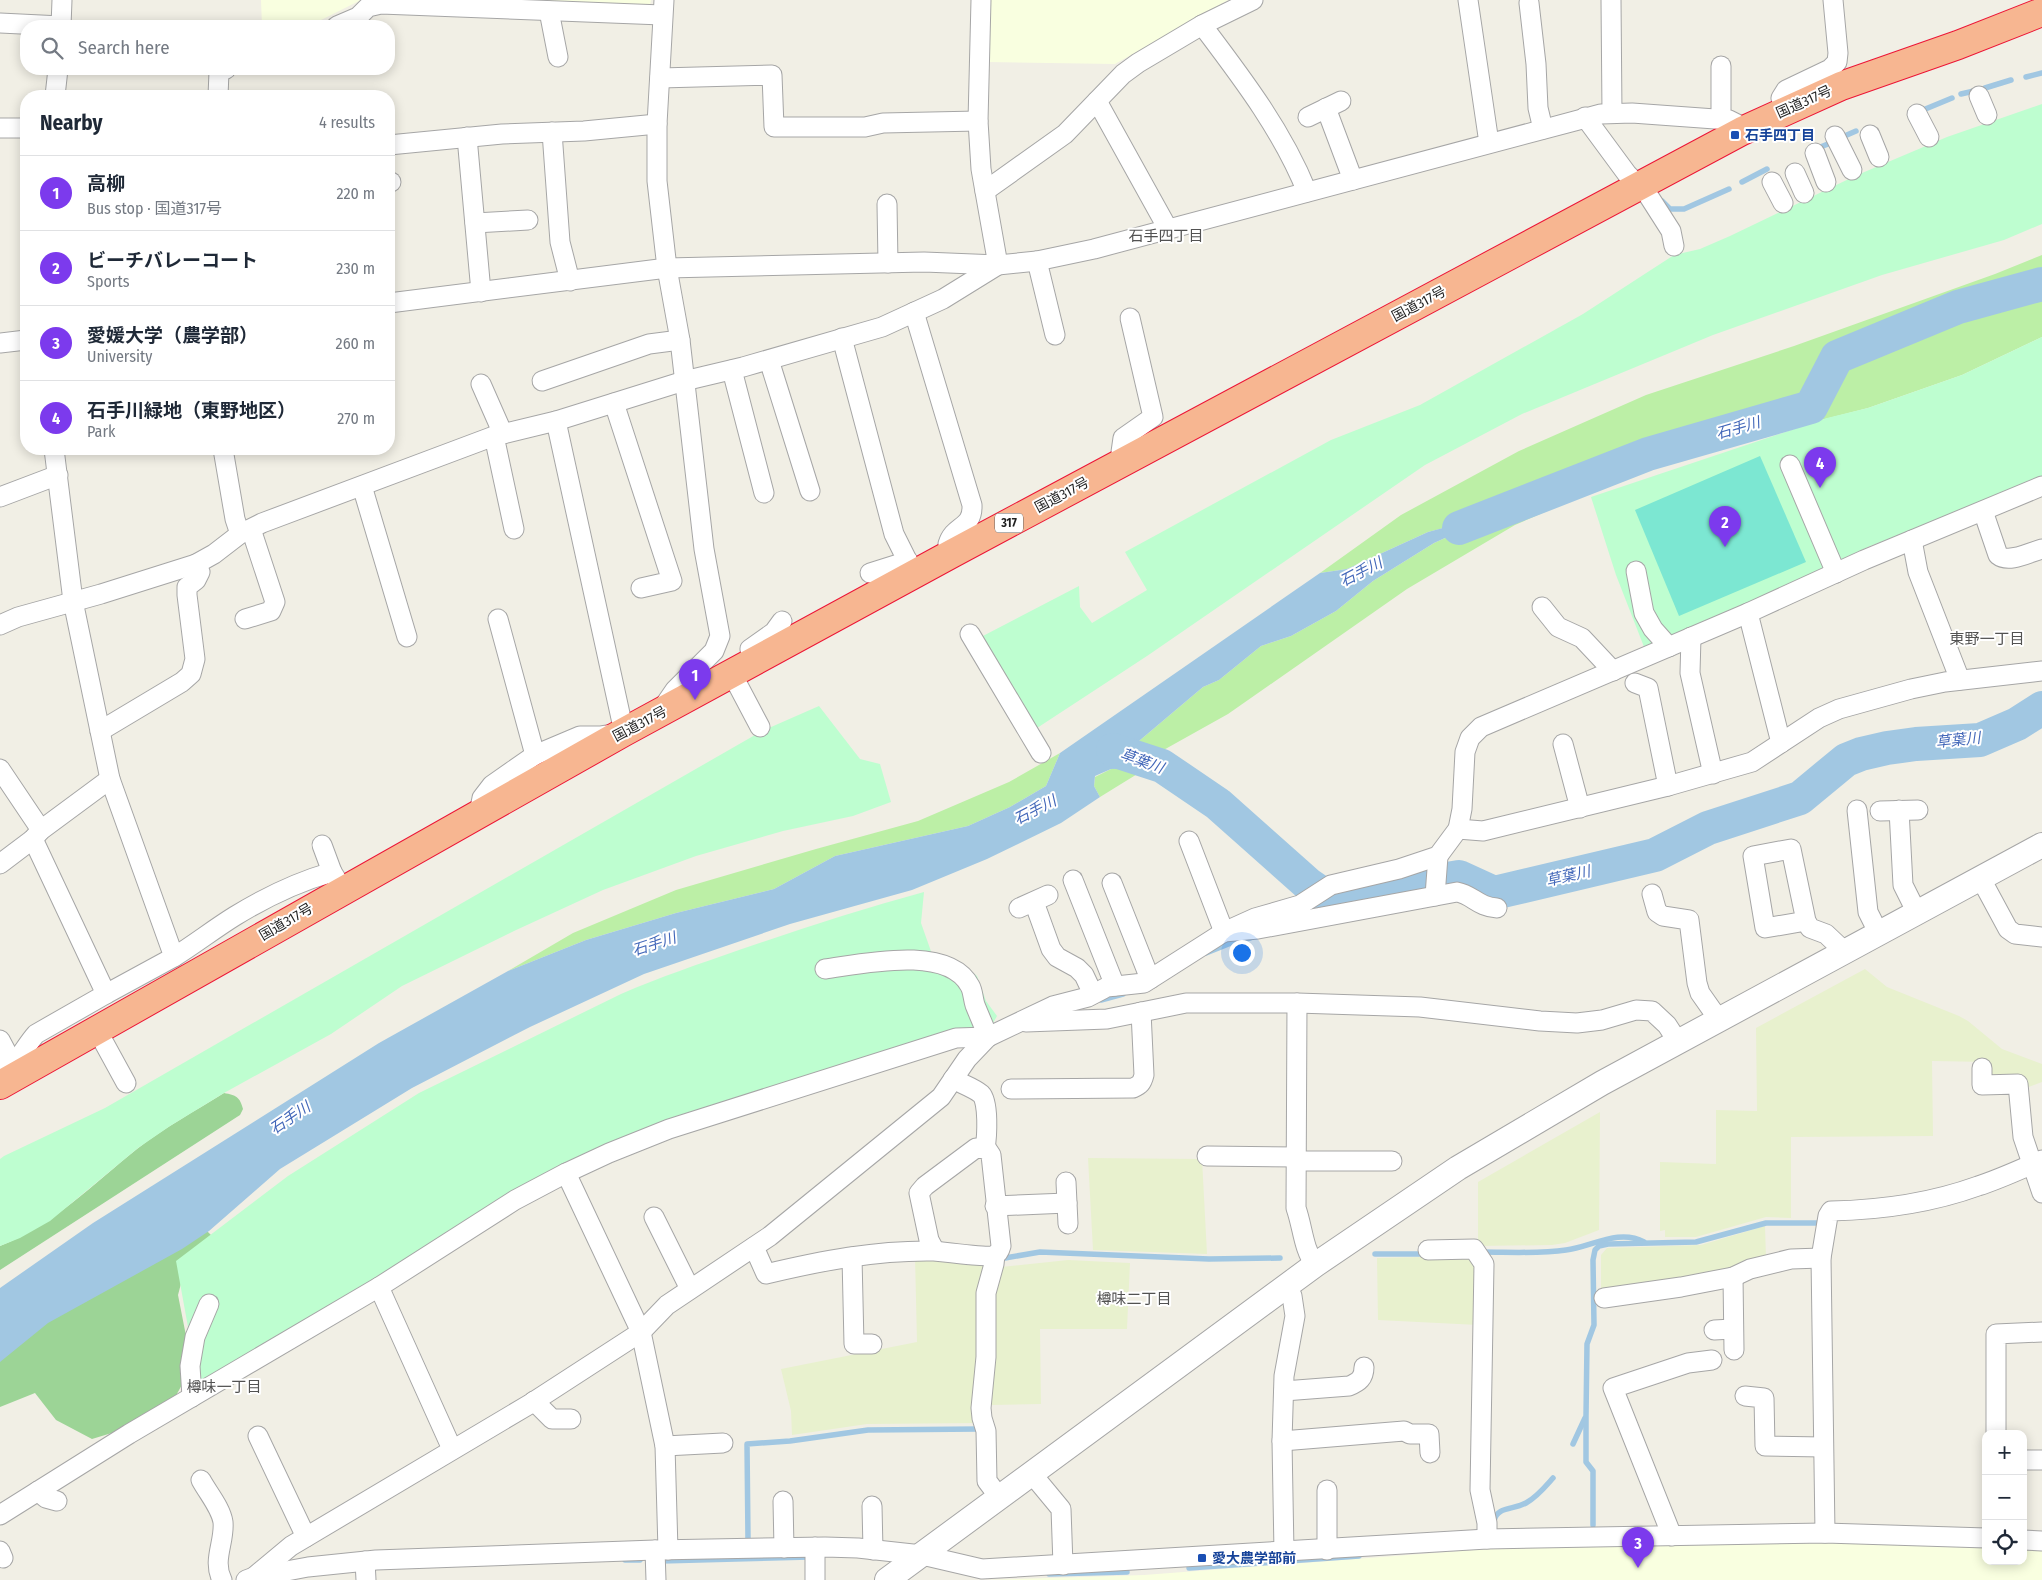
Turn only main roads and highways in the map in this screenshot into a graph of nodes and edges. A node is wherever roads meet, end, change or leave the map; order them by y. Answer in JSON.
{"nodes":[{"id":1,"x":2042,"y":12,"type":"edge"},
{"id":2,"x":8,"y":1072,"type":"edge"}],
"edges":[{"from":1,"to":2,"type":"highway","name":"国道317号","number":"317"}]}
